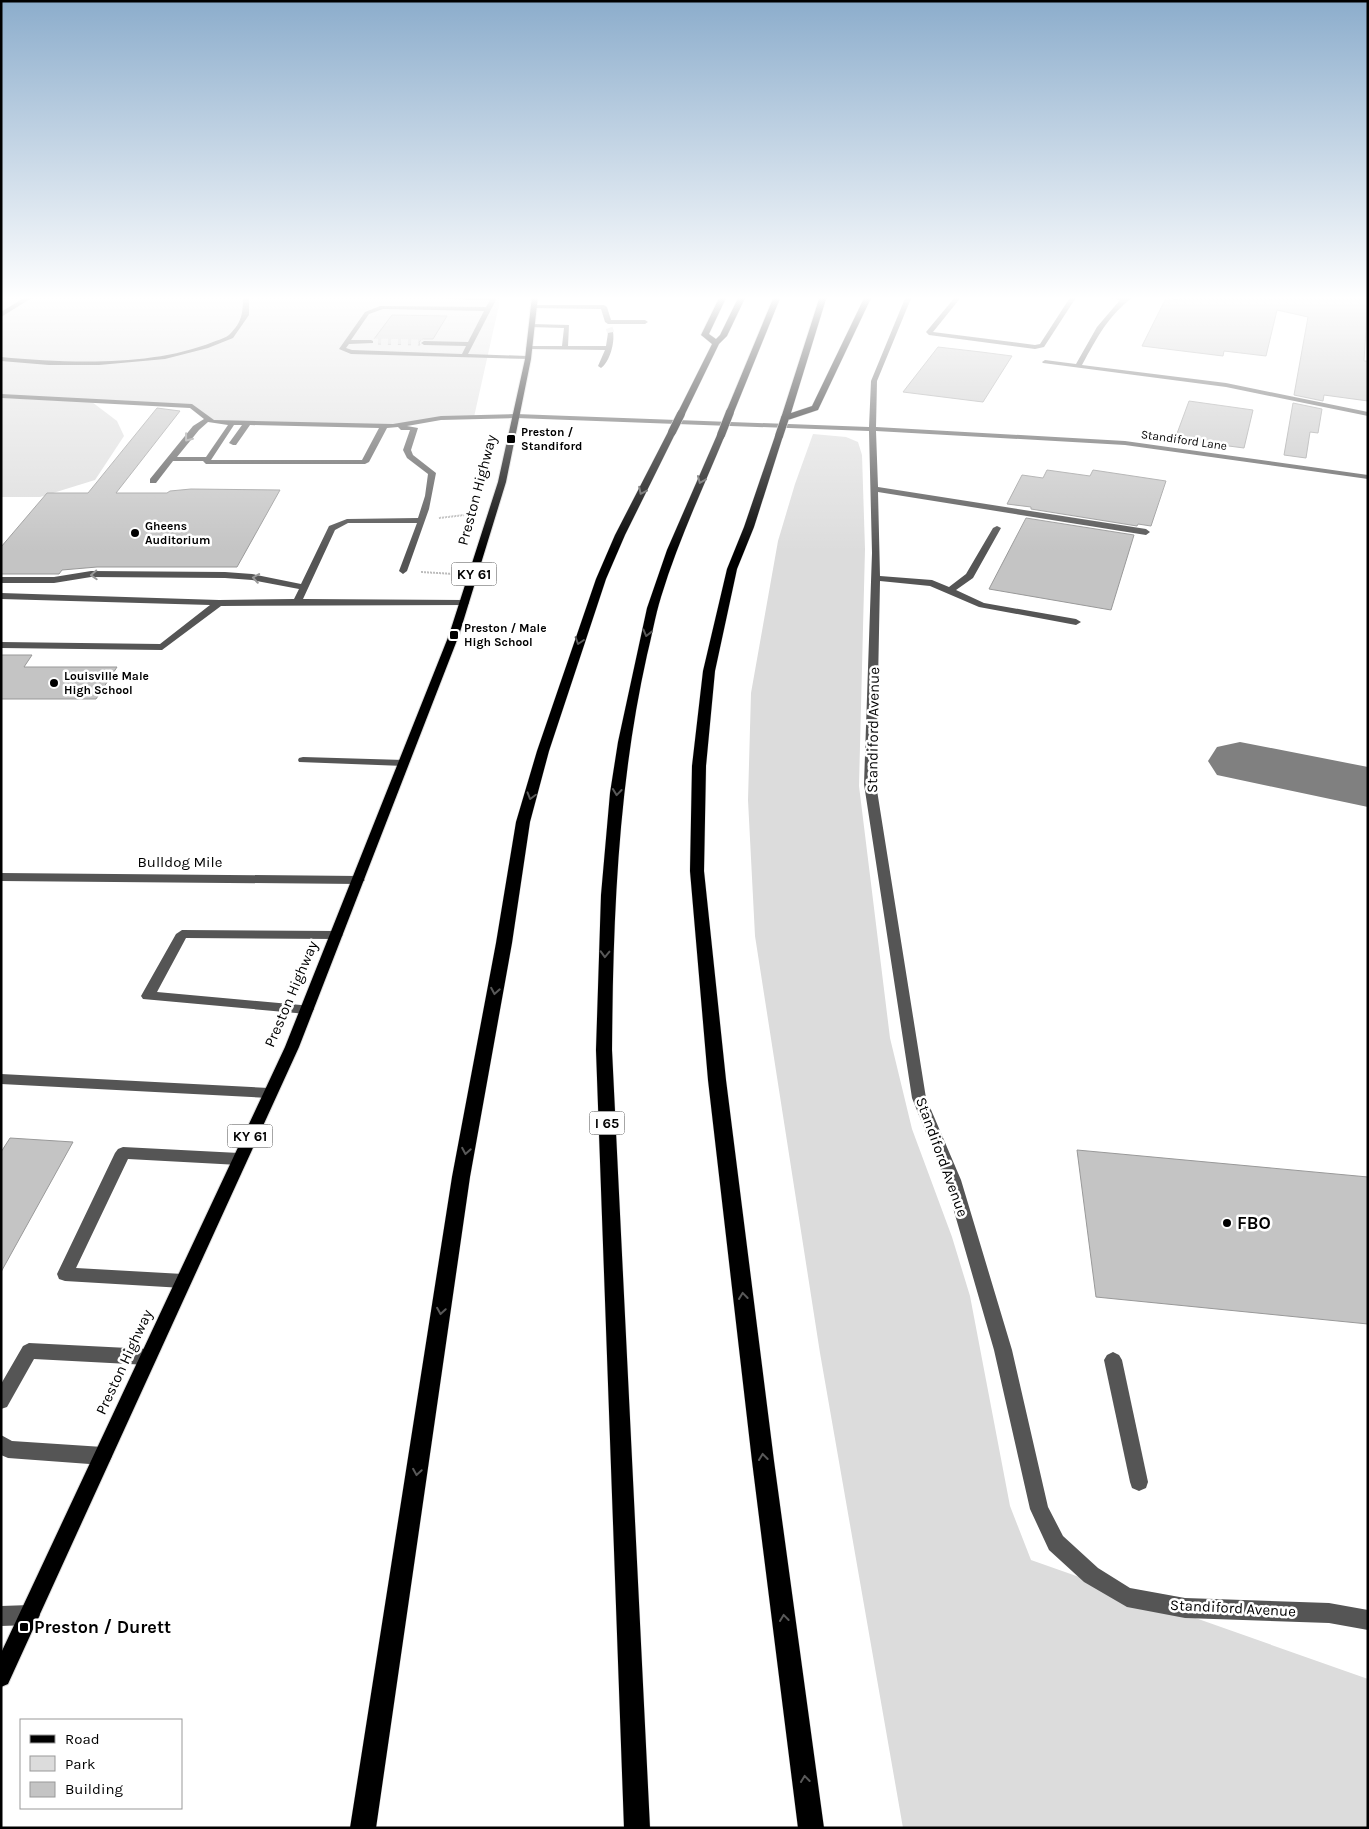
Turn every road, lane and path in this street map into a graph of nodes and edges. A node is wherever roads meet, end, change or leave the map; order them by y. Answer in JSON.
{"nodes":[{"id":1,"x":523,"y":381,"type":"edge"},
{"id":2,"x":697,"y":381,"type":"edge"},
{"id":3,"x":743,"y":381,"type":"edge"},
{"id":4,"x":797,"y":381,"type":"edge"},
{"id":5,"x":828,"y":381,"type":"edge"},
{"id":6,"x":874,"y":381,"type":"edge"},
{"id":7,"x":1196,"y":381,"type":"edge"},
{"id":8,"x":1,"y":396,"type":"edge"},
{"id":9,"x":1368,"y":414,"type":"edge"},
{"id":10,"x":516,"y":416,"type":"junction"},
{"id":11,"x":441,"y":418,"type":"junction"},
{"id":12,"x":785,"y":418,"type":"junction"},
{"id":13,"x":210,"y":421,"type":"junction"},
{"id":14,"x":231,"y":425,"type":"junction"},
{"id":15,"x":246,"y":426,"type":"junction"},
{"id":16,"x":383,"y":428,"type":"junction"},
{"id":17,"x":414,"y":428,"type":"junction"},
{"id":18,"x":872,"y":429,"type":"junction"},
{"id":19,"x":233,"y":442,"type":"dead end"},
{"id":20,"x":172,"y":459,"type":"junction"},
{"id":21,"x":208,"y":459,"type":"junction"},
{"id":22,"x":1368,"y":477,"type":"edge"},
{"id":23,"x":153,"y":481,"type":"dead end"},
{"id":24,"x":874,"y":489,"type":"junction"},
{"id":25,"x":494,"y":512,"type":"junction"},
{"id":26,"x":421,"y":520,"type":"junction"},
{"id":27,"x":997,"y":528,"type":"dead end"},
{"id":28,"x":1146,"y":532,"type":"dead end"},
{"id":29,"x":403,"y":571,"type":"joint"},
{"id":30,"x":473,"y":576,"type":"junction"},
{"id":31,"x":875,"y":578,"type":"junction"},
{"id":32,"x":1,"y":580,"type":"edge"},
{"id":33,"x":304,"y":587,"type":"junction"},
{"id":34,"x":950,"y":591,"type":"junction"},
{"id":35,"x":1,"y":596,"type":"edge"},
{"id":36,"x":297,"y":602,"type":"junction"},
{"id":37,"x":219,"y":603,"type":"junction"},
{"id":38,"x":464,"y":604,"type":"junction"},
{"id":39,"x":1076,"y":622,"type":"dead end"},
{"id":40,"x":1,"y":645,"type":"edge"},
{"id":41,"x":303,"y":760,"type":"dead end"},
{"id":42,"x":404,"y":763,"type":"junction"},
{"id":43,"x":1,"y":877,"type":"edge"},
{"id":44,"x":359,"y":880,"type":"junction"},
{"id":45,"x":337,"y":935,"type":"junction"},
{"id":46,"x":307,"y":1009,"type":"junction"},
{"id":47,"x":1,"y":1079,"type":"edge"},
{"id":48,"x":269,"y":1093,"type":"junction"},
{"id":49,"x":239,"y":1159,"type":"junction"},
{"id":50,"x":183,"y":1281,"type":"junction"},
{"id":51,"x":148,"y":1357,"type":"junction"},
{"id":52,"x":1112,"y":1360,"type":"dead end"},
{"id":53,"x":1,"y":1401,"type":"edge"},
{"id":54,"x":1,"y":1443,"type":"edge"},
{"id":55,"x":103,"y":1456,"type":"junction"},
{"id":56,"x":1139,"y":1482,"type":"dead end"},
{"id":57,"x":30,"y":1615,"type":"junction"},
{"id":58,"x":1,"y":1616,"type":"edge"},
{"id":59,"x":1368,"y":1620,"type":"edge"},
{"id":60,"x":1,"y":1677,"type":"edge"},
{"id":61,"x":363,"y":1828,"type":"edge"},
{"id":62,"x":637,"y":1828,"type":"edge"},
{"id":63,"x":811,"y":1828,"type":"edge"}],
"edges":[{"from":1,"to":10,"type":"main road","name":"Preston Highway","number":"KY 61"},
{"from":2,"to":61,"type":"highway","one_way":true,"bridge":true},
{"from":3,"to":62,"type":"highway","number":"I 65","one_way":true,"bridge":true},
{"from":4,"to":12,"type":"highway"},
{"from":5,"to":12,"type":"highway"},
{"from":6,"to":18,"type":"street","name":"Standiford Avenue"},
{"from":7,"to":9,"type":"street"},
{"from":8,"to":13,"type":"street"},
{"from":10,"to":11,"type":"street"},
{"from":10,"to":18,"type":"street","name":"Standiford Lane"},
{"from":10,"to":25,"type":"main road","name":"Preston Highway","number":"KY 61"},
{"from":11,"to":13,"type":"street"},
{"from":11,"to":17,"type":"street"},
{"from":63,"to":12,"type":"highway","one_way":true,"bridge":true},
{"from":13,"to":14,"type":"street"},
{"from":13,"to":20,"type":"street","one_way":true},
{"from":14,"to":15,"type":"street"},
{"from":14,"to":21,"type":"street"},
{"from":15,"to":16,"type":"street"},
{"from":15,"to":19,"type":"street"},
{"from":16,"to":17,"type":"street"},
{"from":16,"to":21,"type":"street"},
{"from":17,"to":26,"type":"street"},
{"from":18,"to":22,"type":"street","name":"Standiford Lane"},
{"from":18,"to":24,"type":"street","name":"Standiford Avenue"},
{"from":20,"to":21,"type":"street"},
{"from":20,"to":23,"type":"street"},
{"from":24,"to":28,"type":"street"},
{"from":24,"to":31,"type":"street","name":"Standiford Avenue"},
{"from":25,"to":26,"type":"path"},
{"from":25,"to":30,"type":"main road","name":"Preston Highway","number":"KY 61"},
{"from":26,"to":29,"type":"street"},
{"from":26,"to":33,"type":"street"},
{"from":27,"to":34,"type":"street"},
{"from":29,"to":30,"type":"path"},
{"from":30,"to":38,"type":"main road","name":"Preston Highway","number":"KY 61"},
{"from":31,"to":34,"type":"street"},
{"from":31,"to":59,"type":"street","name":"Standiford Avenue"},
{"from":33,"to":32,"type":"street","one_way":true},
{"from":33,"to":36,"type":"street"},
{"from":34,"to":39,"type":"street"},
{"from":35,"to":37,"type":"street"},
{"from":36,"to":37,"type":"street"},
{"from":36,"to":38,"type":"street"},
{"from":37,"to":40,"type":"street"},
{"from":38,"to":42,"type":"main road","name":"Preston Highway","number":"KY 61"},
{"from":41,"to":42,"type":"street"},
{"from":42,"to":44,"type":"main road","name":"Preston Highway","number":"KY 61"},
{"from":43,"to":44,"type":"street","name":"Bulldog Mile"},
{"from":44,"to":45,"type":"main road","name":"Preston Highway","number":"KY 61"},
{"from":45,"to":46,"type":"main road","name":"Preston Highway","number":"KY 61"},
{"from":45,"to":46,"type":"street"},
{"from":46,"to":48,"type":"main road","name":"Preston Highway","number":"KY 61"},
{"from":47,"to":48,"type":"street"},
{"from":48,"to":49,"type":"main road","name":"Preston Highway","number":"KY 61"},
{"from":49,"to":50,"type":"main road","name":"Preston Highway","number":"KY 61"},
{"from":49,"to":50,"type":"street"},
{"from":50,"to":51,"type":"main road","name":"Preston Highway","number":"KY 61"},
{"from":51,"to":53,"type":"street"},
{"from":51,"to":55,"type":"main road","name":"Preston Highway","number":"KY 61"},
{"from":52,"to":56,"type":"street"},
{"from":54,"to":55,"type":"street"},
{"from":55,"to":57,"type":"main road","name":"Preston Highway","number":"KY 61"},
{"from":57,"to":58,"type":"street"},
{"from":57,"to":60,"type":"main road","name":"Preston Highway","number":"KY 61"}]}
